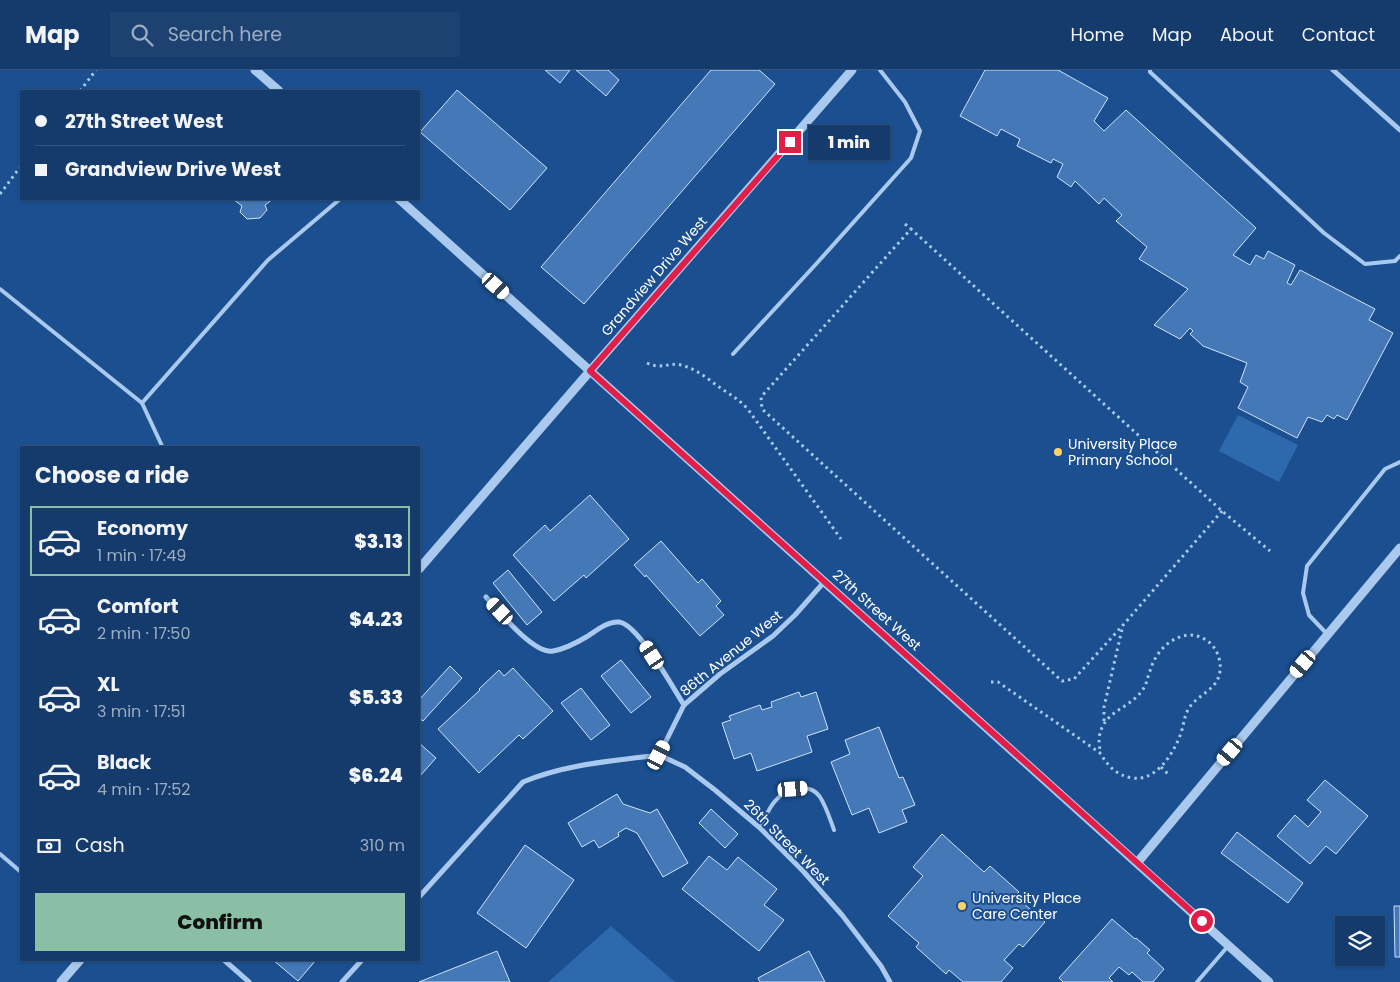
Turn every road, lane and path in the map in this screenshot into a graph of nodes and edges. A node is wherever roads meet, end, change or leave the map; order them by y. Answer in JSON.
{"nodes":[{"id":1,"x":96,"y":70,"type":"edge"},
{"id":2,"x":255,"y":70,"type":"edge"},
{"id":3,"x":852,"y":70,"type":"edge"},
{"id":4,"x":880,"y":70,"type":"edge"},
{"id":5,"x":1150,"y":70,"type":"edge"},
{"id":6,"x":1334,"y":70,"type":"edge"},
{"id":7,"x":81,"y":90,"type":"edge"},
{"id":8,"x":278,"y":90,"type":"edge"},
{"id":9,"x":1400,"y":130,"type":"edge"},
{"id":10,"x":20,"y":167,"type":"edge"},
{"id":11,"x":0,"y":194,"type":"edge"},
{"id":12,"x":339,"y":200,"type":"edge"},
{"id":13,"x":400,"y":200,"type":"edge"},
{"id":14,"x":904,"y":224,"type":"dead end"},
{"id":15,"x":911,"y":229,"type":"junction"},
{"id":16,"x":1400,"y":256,"type":"edge"},
{"id":17,"x":0,"y":289,"type":"edge"},
{"id":18,"x":733,"y":354,"type":"dead end"},
{"id":19,"x":647,"y":363,"type":"dead end"},
{"id":20,"x":590,"y":371,"type":"junction"},
{"id":21,"x":142,"y":403,"type":"junction"},
{"id":22,"x":162,"y":446,"type":"edge"},
{"id":23,"x":1400,"y":462,"type":"edge"},
{"id":24,"x":1222,"y":511,"type":"junction"},
{"id":25,"x":841,"y":538,"type":"dead end"},
{"id":26,"x":1400,"y":548,"type":"edge"},
{"id":27,"x":1270,"y":551,"type":"dead end"},
{"id":28,"x":420,"y":568,"type":"edge"},
{"id":29,"x":825,"y":581,"type":"junction"},
{"id":30,"x":486,"y":597,"type":"dead end"},
{"id":31,"x":1124,"y":624,"type":"junction"},
{"id":32,"x":1328,"y":635,"type":"junction"},
{"id":33,"x":991,"y":682,"type":"dead end"},
{"id":34,"x":684,"y":704,"type":"junction"},
{"id":35,"x":1104,"y":722,"type":"junction"},
{"id":36,"x":1100,"y":753,"type":"junction"},
{"id":37,"x":659,"y":755,"type":"junction"},
{"id":38,"x":1161,"y":767,"type":"junction"},
{"id":39,"x":1169,"y":775,"type":"dead end"},
{"id":40,"x":760,"y":828,"type":"junction"},
{"id":41,"x":834,"y":830,"type":"dead end"},
{"id":42,"x":0,"y":854,"type":"edge"},
{"id":43,"x":1137,"y":863,"type":"junction"},
{"id":44,"x":20,"y":871,"type":"edge"},
{"id":45,"x":420,"y":896,"type":"edge"},
{"id":46,"x":1228,"y":946,"type":"junction"},
{"id":47,"x":79,"y":961,"type":"edge"},
{"id":48,"x":225,"y":961,"type":"edge"},
{"id":49,"x":361,"y":961,"type":"edge"},
{"id":50,"x":61,"y":982,"type":"edge"},
{"id":51,"x":249,"y":982,"type":"edge"},
{"id":52,"x":342,"y":982,"type":"edge"},
{"id":53,"x":890,"y":982,"type":"edge"},
{"id":54,"x":1197,"y":982,"type":"edge"},
{"id":55,"x":1269,"y":982,"type":"edge"}],
"edges":[{"from":1,"to":7,"type":"path"},
{"from":2,"to":8,"type":"street"},
{"from":3,"to":20,"type":"street","name":"Grandview Drive West"},
{"from":4,"to":18,"type":"lane"},
{"from":5,"to":16,"type":"lane"},
{"from":6,"to":9,"type":"street"},
{"from":10,"to":11,"type":"path"},
{"from":12,"to":21,"type":"lane"},
{"from":13,"to":20,"type":"street","name":"27th Street West"},
{"from":14,"to":15,"type":"path"},
{"from":15,"to":24,"type":"path"},
{"from":15,"to":31,"type":"path"},
{"from":17,"to":21,"type":"lane"},
{"from":19,"to":25,"type":"path"},
{"from":20,"to":28,"type":"street","name":"Grandview Drive West"},
{"from":20,"to":29,"type":"street","name":"27th Street West"},
{"from":21,"to":22,"type":"lane"},
{"from":23,"to":32,"type":"lane"},
{"from":24,"to":27,"type":"path"},
{"from":24,"to":31,"type":"path"},
{"from":26,"to":32,"type":"street"},
{"from":29,"to":34,"type":"street","name":"86th Avenue West"},
{"from":29,"to":43,"type":"street","name":"27th Street West"},
{"from":30,"to":34,"type":"street"},
{"from":31,"to":35,"type":"path"},
{"from":32,"to":43,"type":"street"},
{"from":33,"to":36,"type":"path"},
{"from":34,"to":37,"type":"street","name":"86th Avenue West"},
{"from":35,"to":36,"type":"path"},
{"from":35,"to":38,"type":"path"},
{"from":36,"to":38,"type":"path"},
{"from":37,"to":40,"type":"street","name":"26th Street West"},
{"from":37,"to":45,"type":"street"},
{"from":38,"to":39,"type":"path"},
{"from":40,"to":41,"type":"lane"},
{"from":40,"to":53,"type":"street","name":"26th Street West"},
{"from":42,"to":44,"type":"lane"},
{"from":43,"to":46,"type":"street","name":"27th Street West"},
{"from":46,"to":54,"type":"lane"},
{"from":46,"to":55,"type":"street","name":"27th Street West"},
{"from":47,"to":50,"type":"street"},
{"from":48,"to":51,"type":"street"},
{"from":49,"to":52,"type":"street"}]}
